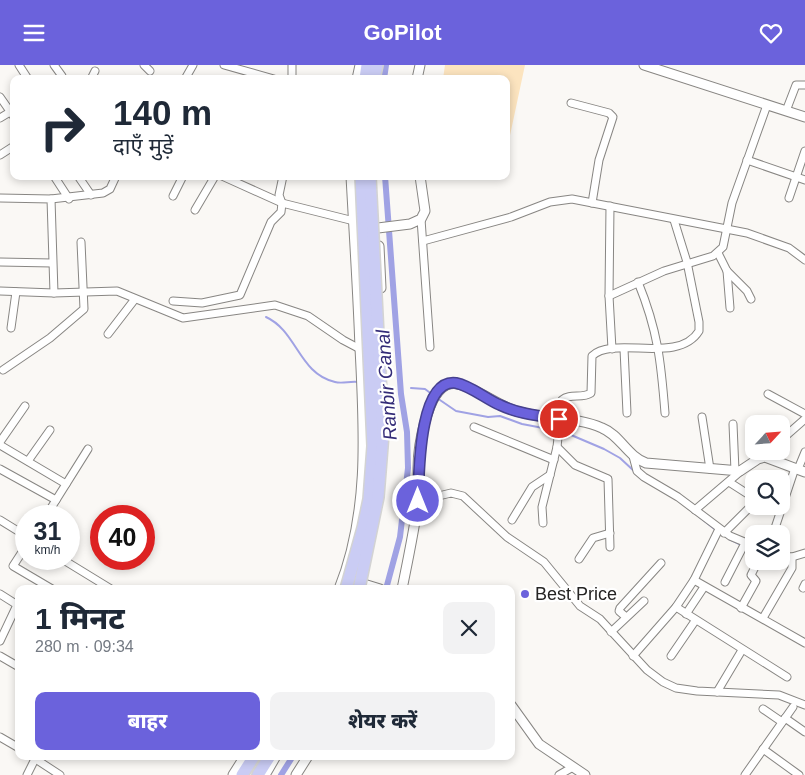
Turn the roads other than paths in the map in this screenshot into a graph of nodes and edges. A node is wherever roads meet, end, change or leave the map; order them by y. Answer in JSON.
{"nodes":[{"id":1,"x":144,"y":65,"type":"edge"},
{"id":2,"x":224,"y":65,"type":"edge"},
{"id":3,"x":644,"y":65,"type":"edge"},
{"id":4,"x":95,"y":71,"type":"dead end"},
{"id":5,"x":150,"y":71,"type":"dead end"},
{"id":6,"x":93,"y":75,"type":"edge"},
{"id":7,"x":260,"y":75,"type":"edge"},
{"id":8,"x":805,"y":85,"type":"edge"},
{"id":9,"x":0,"y":97,"type":"edge"},
{"id":10,"x":570,"y":103,"type":"dead end"},
{"id":11,"x":767,"y":105,"type":"junction"},
{"id":12,"x":10,"y":109,"type":"edge"},
{"id":13,"x":786,"y":111,"type":"junction"},
{"id":14,"x":805,"y":117,"type":"edge"},
{"id":15,"x":805,"y":151,"type":"edge"},
{"id":16,"x":747,"y":160,"type":"junction"},
{"id":17,"x":796,"y":177,"type":"junction"},
{"id":18,"x":57,"y":180,"type":"edge"},
{"id":19,"x":81,"y":180,"type":"edge"},
{"id":20,"x":114,"y":180,"type":"edge"},
{"id":21,"x":181,"y":180,"type":"edge"},
{"id":22,"x":213,"y":180,"type":"edge"},
{"id":23,"x":231,"y":180,"type":"edge"},
{"id":24,"x":282,"y":180,"type":"edge"},
{"id":25,"x":351,"y":180,"type":"edge"},
{"id":26,"x":361,"y":180,"type":"edge"},
{"id":27,"x":370,"y":180,"type":"edge"},
{"id":28,"x":374,"y":180,"type":"edge"},
{"id":29,"x":421,"y":180,"type":"edge"},
{"id":30,"x":805,"y":180,"type":"edge"},
{"id":31,"x":92,"y":195,"type":"junction"},
{"id":32,"x":173,"y":196,"type":"dead end"},
{"id":33,"x":0,"y":198,"type":"edge"},
{"id":34,"x":789,"y":198,"type":"dead end"},
{"id":35,"x":69,"y":199,"type":"junction"},
{"id":36,"x":282,"y":203,"type":"junction"},
{"id":37,"x":592,"y":203,"type":"junction"},
{"id":38,"x":51,"y":204,"type":"junction"},
{"id":39,"x":610,"y":206,"type":"junction"},
{"id":40,"x":195,"y":210,"type":"dead end"},
{"id":41,"x":421,"y":219,"type":"junction"},
{"id":42,"x":674,"y":220,"type":"junction"},
{"id":43,"x":354,"y":221,"type":"junction"},
{"id":44,"x":380,"y":225,"type":"junction"},
{"id":45,"x":726,"y":229,"type":"junction"},
{"id":46,"x":423,"y":241,"type":"junction"},
{"id":47,"x":81,"y":242,"type":"dead end"},
{"id":48,"x":718,"y":253,"type":"junction"},
{"id":49,"x":805,"y":260,"type":"edge"},
{"id":50,"x":0,"y":262,"type":"edge"},
{"id":51,"x":687,"y":262,"type":"junction"},
{"id":52,"x":52,"y":263,"type":"junction"},
{"id":53,"x":727,"y":271,"type":"junction"},
{"id":54,"x":638,"y":282,"type":"junction"},
{"id":55,"x":0,"y":291,"type":"edge"},
{"id":56,"x":16,"y":292,"type":"junction"},
{"id":57,"x":84,"y":292,"type":"junction"},
{"id":58,"x":54,"y":293,"type":"junction"},
{"id":59,"x":609,"y":296,"type":"junction"},
{"id":60,"x":135,"y":299,"type":"junction"},
{"id":61,"x":751,"y":299,"type":"dead end"},
{"id":62,"x":172,"y":301,"type":"dead end"},
{"id":63,"x":730,"y":308,"type":"dead end"},
{"id":64,"x":11,"y":328,"type":"dead end"},
{"id":65,"x":108,"y":334,"type":"dead end"},
{"id":66,"x":430,"y":347,"type":"dead end"},
{"id":67,"x":659,"y":348,"type":"junction"},
{"id":68,"x":360,"y":349,"type":"junction"},
{"id":69,"x":612,"y":349,"type":"junction"},
{"id":70,"x":624,"y":349,"type":"junction"},
{"id":71,"x":3,"y":370,"type":"dead end"},
{"id":72,"x":768,"y":394,"type":"dead end"},
{"id":73,"x":26,"y":407,"type":"dead end"},
{"id":74,"x":627,"y":413,"type":"dead end"},
{"id":75,"x":665,"y":413,"type":"dead end"},
{"id":76,"x":805,"y":415,"type":"edge"},
{"id":77,"x":702,"y":417,"type":"dead end"},
{"id":78,"x":805,"y":419,"type":"edge"},
{"id":79,"x":559,"y":421,"type":"junction"},
{"id":80,"x":733,"y":424,"type":"dead end"},
{"id":81,"x":474,"y":427,"type":"dead end"},
{"id":82,"x":50,"y":430,"type":"dead end"},
{"id":83,"x":790,"y":432,"type":"edge"},
{"id":84,"x":0,"y":444,"type":"edge"},
{"id":85,"x":557,"y":447,"type":"junction"},
{"id":86,"x":88,"y":449,"type":"dead end"},
{"id":87,"x":805,"y":452,"type":"edge"},
{"id":88,"x":633,"y":456,"type":"junction"},
{"id":89,"x":554,"y":460,"type":"junction"},
{"id":90,"x":755,"y":460,"type":"edge"},
{"id":91,"x":779,"y":460,"type":"edge"},
{"id":92,"x":28,"y":461,"type":"junction"},
{"id":93,"x":0,"y":469,"type":"edge"},
{"id":94,"x":710,"y":469,"type":"junction"},
{"id":95,"x":799,"y":469,"type":"edge"},
{"id":96,"x":739,"y":470,"type":"junction"},
{"id":97,"x":550,"y":475,"type":"junction"},
{"id":98,"x":729,"y":482,"type":"junction"},
{"id":99,"x":66,"y":484,"type":"junction"},
{"id":100,"x":745,"y":492,"type":"edge"},
{"id":101,"x":56,"y":500,"type":"junction"},
{"id":102,"x":418,"y":501,"type":"junction"},
{"id":103,"x":53,"y":505,"type":"edge"},
{"id":104,"x":695,"y":510,"type":"junction"},
{"id":105,"x":745,"y":510,"type":"edge"},
{"id":106,"x":0,"y":520,"type":"edge"},
{"id":107,"x":512,"y":520,"type":"dead end"},
{"id":108,"x":544,"y":523,"type":"dead end"},
{"id":109,"x":777,"y":525,"type":"edge"},
{"id":110,"x":15,"y":529,"type":"edge"},
{"id":111,"x":719,"y":531,"type":"junction"},
{"id":112,"x":610,"y":533,"type":"junction"},
{"id":113,"x":744,"y":546,"type":"joint"},
{"id":114,"x":610,"y":547,"type":"dead end"},
{"id":115,"x":805,"y":551,"type":"edge"},
{"id":116,"x":579,"y":559,"type":"dead end"},
{"id":117,"x":792,"y":560,"type":"joint"},
{"id":118,"x":662,"y":563,"type":"dead end"},
{"id":119,"x":347,"y":569,"type":"junction"},
{"id":120,"x":20,"y":570,"type":"edge"},
{"id":121,"x":80,"y":570,"type":"edge"},
{"id":122,"x":754,"y":570,"type":"edge"},
{"id":123,"x":694,"y":580,"type":"junction"},
{"id":124,"x":724,"y":582,"type":"dead end"},
{"id":125,"x":45,"y":585,"type":"edge"},
{"id":126,"x":104,"y":585,"type":"edge"},
{"id":127,"x":341,"y":585,"type":"edge"},
{"id":128,"x":347,"y":585,"type":"edge"},
{"id":129,"x":359,"y":585,"type":"edge"},
{"id":130,"x":362,"y":585,"type":"edge"},
{"id":131,"x":362,"y":585,"type":"edge"},
{"id":132,"x":403,"y":585,"type":"edge"},
{"id":133,"x":704,"y":587,"type":"junction"},
{"id":134,"x":1,"y":596,"type":"edge"},
{"id":135,"x":644,"y":601,"type":"dead end"},
{"id":136,"x":15,"y":604,"type":"edge"},
{"id":137,"x":676,"y":607,"type":"junction"},
{"id":138,"x":741,"y":608,"type":"junction"},
{"id":139,"x":15,"y":612,"type":"edge"},
{"id":140,"x":686,"y":614,"type":"junction"},
{"id":141,"x":626,"y":617,"type":"junction"},
{"id":142,"x":763,"y":618,"type":"junction"},
{"id":143,"x":695,"y":621,"type":"junction"},
{"id":144,"x":611,"y":632,"type":"junction"},
{"id":145,"x":0,"y":641,"type":"edge"},
{"id":146,"x":805,"y":643,"type":"edge"},
{"id":147,"x":742,"y":650,"type":"junction"},
{"id":148,"x":0,"y":656,"type":"edge"},
{"id":149,"x":633,"y":656,"type":"junction"},
{"id":150,"x":671,"y":656,"type":"dead end"},
{"id":151,"x":15,"y":665,"type":"edge"},
{"id":152,"x":786,"y":677,"type":"dead end"},
{"id":153,"x":717,"y":692,"type":"junction"},
{"id":154,"x":804,"y":702,"type":"edge"},
{"id":155,"x":793,"y":707,"type":"dead end"},
{"id":156,"x":763,"y":709,"type":"dead end"},
{"id":157,"x":515,"y":711,"type":"edge"},
{"id":158,"x":784,"y":720,"type":"junction"},
{"id":159,"x":805,"y":732,"type":"edge"},
{"id":160,"x":0,"y":737,"type":"edge"},
{"id":161,"x":15,"y":746,"type":"edge"},
{"id":162,"x":762,"y":749,"type":"junction"},
{"id":163,"x":32,"y":760,"type":"edge"},
{"id":164,"x":36,"y":760,"type":"edge"},
{"id":165,"x":242,"y":760,"type":"edge"},
{"id":166,"x":251,"y":760,"type":"edge"},
{"id":167,"x":267,"y":760,"type":"edge"},
{"id":168,"x":274,"y":760,"type":"edge"},
{"id":169,"x":305,"y":760,"type":"edge"},
{"id":170,"x":573,"y":767,"type":"junction"},
{"id":171,"x":27,"y":775,"type":"edge"},
{"id":172,"x":60,"y":775,"type":"edge"},
{"id":173,"x":233,"y":775,"type":"edge"},
{"id":174,"x":242,"y":775,"type":"edge"},
{"id":175,"x":258,"y":775,"type":"edge"},
{"id":176,"x":265,"y":775,"type":"edge"},
{"id":177,"x":296,"y":775,"type":"edge"},
{"id":178,"x":559,"y":775,"type":"edge"},
{"id":179,"x":585,"y":775,"type":"edge"},
{"id":180,"x":744,"y":775,"type":"edge"},
{"id":181,"x":800,"y":775,"type":"edge"}],
"edges":[{"from":1,"to":5,"type":"street"},
{"from":2,"to":7,"type":"street"},
{"from":3,"to":11,"type":"street"},
{"from":4,"to":6,"type":"street"},
{"from":8,"to":13,"type":"street"},
{"from":9,"to":12,"type":"street"},
{"from":10,"to":37,"type":"street"},
{"from":11,"to":13,"type":"street"},
{"from":11,"to":16,"type":"street"},
{"from":13,"to":14,"type":"street"},
{"from":15,"to":17,"type":"street"},
{"from":16,"to":17,"type":"street"},
{"from":16,"to":45,"type":"street"},
{"from":17,"to":30,"type":"street"},
{"from":17,"to":34,"type":"street"},
{"from":18,"to":35,"type":"street"},
{"from":19,"to":31,"type":"street"},
{"from":20,"to":31,"type":"street"},
{"from":21,"to":32,"type":"street"},
{"from":22,"to":40,"type":"street"},
{"from":23,"to":36,"type":"street"},
{"from":24,"to":36,"type":"street"},
{"from":25,"to":43,"type":"street"},
{"from":26,"to":128,"type":"highway","bridge":true},
{"from":27,"to":130,"type":"highway","bridge":true},
{"from":28,"to":44,"type":"street"},
{"from":29,"to":41,"type":"street"},
{"from":31,"to":35,"type":"street"},
{"from":33,"to":38,"type":"street"},
{"from":35,"to":38,"type":"street"},
{"from":36,"to":43,"type":"street"},
{"from":36,"to":62,"type":"street"},
{"from":37,"to":39,"type":"street"},
{"from":37,"to":46,"type":"street"},
{"from":38,"to":52,"type":"street"},
{"from":39,"to":42,"type":"street"},
{"from":39,"to":59,"type":"street"},
{"from":41,"to":44,"type":"street"},
{"from":41,"to":46,"type":"street"},
{"from":42,"to":45,"type":"street"},
{"from":42,"to":51,"type":"street"},
{"from":43,"to":68,"type":"street"},
{"from":44,"to":131,"type":"street"},
{"from":45,"to":48,"type":"street"},
{"from":45,"to":49,"type":"street"},
{"from":46,"to":66,"type":"street"},
{"from":47,"to":57,"type":"street"},
{"from":48,"to":51,"type":"street"},
{"from":48,"to":53,"type":"street"},
{"from":50,"to":52,"type":"street"},
{"from":51,"to":54,"type":"street"},
{"from":51,"to":67,"type":"street"},
{"from":52,"to":58,"type":"street"},
{"from":53,"to":61,"type":"street"},
{"from":53,"to":63,"type":"street"},
{"from":54,"to":59,"type":"street"},
{"from":54,"to":67,"type":"street"},
{"from":55,"to":56,"type":"street"},
{"from":56,"to":58,"type":"street"},
{"from":56,"to":64,"type":"street"},
{"from":57,"to":58,"type":"street"},
{"from":57,"to":60,"type":"street"},
{"from":57,"to":71,"type":"street"},
{"from":59,"to":69,"type":"street"},
{"from":60,"to":65,"type":"street"},
{"from":60,"to":68,"type":"street"},
{"from":67,"to":70,"type":"street"},
{"from":67,"to":75,"type":"street"},
{"from":68,"to":119,"type":"street"},
{"from":69,"to":70,"type":"street"},
{"from":69,"to":79,"type":"street"},
{"from":70,"to":74,"type":"street"},
{"from":72,"to":76,"type":"street"},
{"from":73,"to":84,"type":"street"},
{"from":77,"to":94,"type":"street"},
{"from":78,"to":83,"type":"street"},
{"from":79,"to":85,"type":"street"},
{"from":79,"to":88,"type":"street"},
{"from":79,"to":102,"type":"street"},
{"from":80,"to":96,"type":"street"},
{"from":81,"to":89,"type":"street"},
{"from":82,"to":92,"type":"street"},
{"from":84,"to":92,"type":"street"},
{"from":85,"to":89,"type":"street"},
{"from":85,"to":112,"type":"street"},
{"from":86,"to":99,"type":"street"},
{"from":87,"to":95,"type":"street"},
{"from":88,"to":94,"type":"street"},
{"from":88,"to":104,"type":"street"},
{"from":89,"to":97,"type":"street"},
{"from":90,"to":96,"type":"street"},
{"from":91,"to":95,"type":"street"},
{"from":92,"to":99,"type":"street"},
{"from":93,"to":101,"type":"street"},
{"from":94,"to":96,"type":"street"},
{"from":95,"to":109,"type":"street"},
{"from":96,"to":98,"type":"street"},
{"from":97,"to":107,"type":"street"},
{"from":97,"to":108,"type":"street"},
{"from":98,"to":100,"type":"street"},
{"from":98,"to":104,"type":"street"},
{"from":99,"to":101,"type":"street"},
{"from":101,"to":103,"type":"street"},
{"from":102,"to":132,"type":"street"},
{"from":102,"to":144,"type":"street"},
{"from":104,"to":111,"type":"street"},
{"from":105,"to":111,"type":"street"},
{"from":106,"to":110,"type":"street"},
{"from":111,"to":113,"type":"street"},
{"from":111,"to":123,"type":"street"},
{"from":112,"to":114,"type":"street"},
{"from":112,"to":116,"type":"street"},
{"from":113,"to":124,"type":"street"},
{"from":115,"to":117,"type":"street"},
{"from":117,"to":142,"type":"street"},
{"from":118,"to":141,"type":"street"},
{"from":119,"to":127,"type":"street"},
{"from":119,"to":129,"type":"street"},
{"from":120,"to":125,"type":"street"},
{"from":121,"to":126,"type":"street"},
{"from":122,"to":138,"type":"street"},
{"from":123,"to":133,"type":"street"},
{"from":123,"to":137,"type":"street"},
{"from":133,"to":138,"type":"street"},
{"from":133,"to":140,"type":"street"},
{"from":134,"to":136,"type":"street"},
{"from":135,"to":141,"type":"street"},
{"from":137,"to":140,"type":"street"},
{"from":137,"to":149,"type":"street"},
{"from":138,"to":142,"type":"street"},
{"from":139,"to":145,"type":"street"},
{"from":140,"to":143,"type":"street"},
{"from":141,"to":144,"type":"street"},
{"from":142,"to":146,"type":"street"},
{"from":143,"to":147,"type":"street"},
{"from":143,"to":150,"type":"street"},
{"from":144,"to":149,"type":"street"},
{"from":147,"to":152,"type":"street"},
{"from":147,"to":153,"type":"street"},
{"from":148,"to":151,"type":"street"},
{"from":149,"to":153,"type":"street"},
{"from":153,"to":154,"type":"street"},
{"from":155,"to":158,"type":"street"},
{"from":156,"to":158,"type":"street"},
{"from":157,"to":170,"type":"street"},
{"from":158,"to":159,"type":"street"},
{"from":158,"to":162,"type":"street"},
{"from":160,"to":161,"type":"street"},
{"from":162,"to":180,"type":"street"},
{"from":162,"to":181,"type":"street"},
{"from":163,"to":171,"type":"street"},
{"from":164,"to":172,"type":"street"},
{"from":165,"to":173,"type":"street"},
{"from":166,"to":174,"type":"highway"},
{"from":167,"to":175,"type":"highway"},
{"from":168,"to":176,"type":"street"},
{"from":169,"to":177,"type":"street"},
{"from":170,"to":178,"type":"street"},
{"from":170,"to":179,"type":"street"}]}
